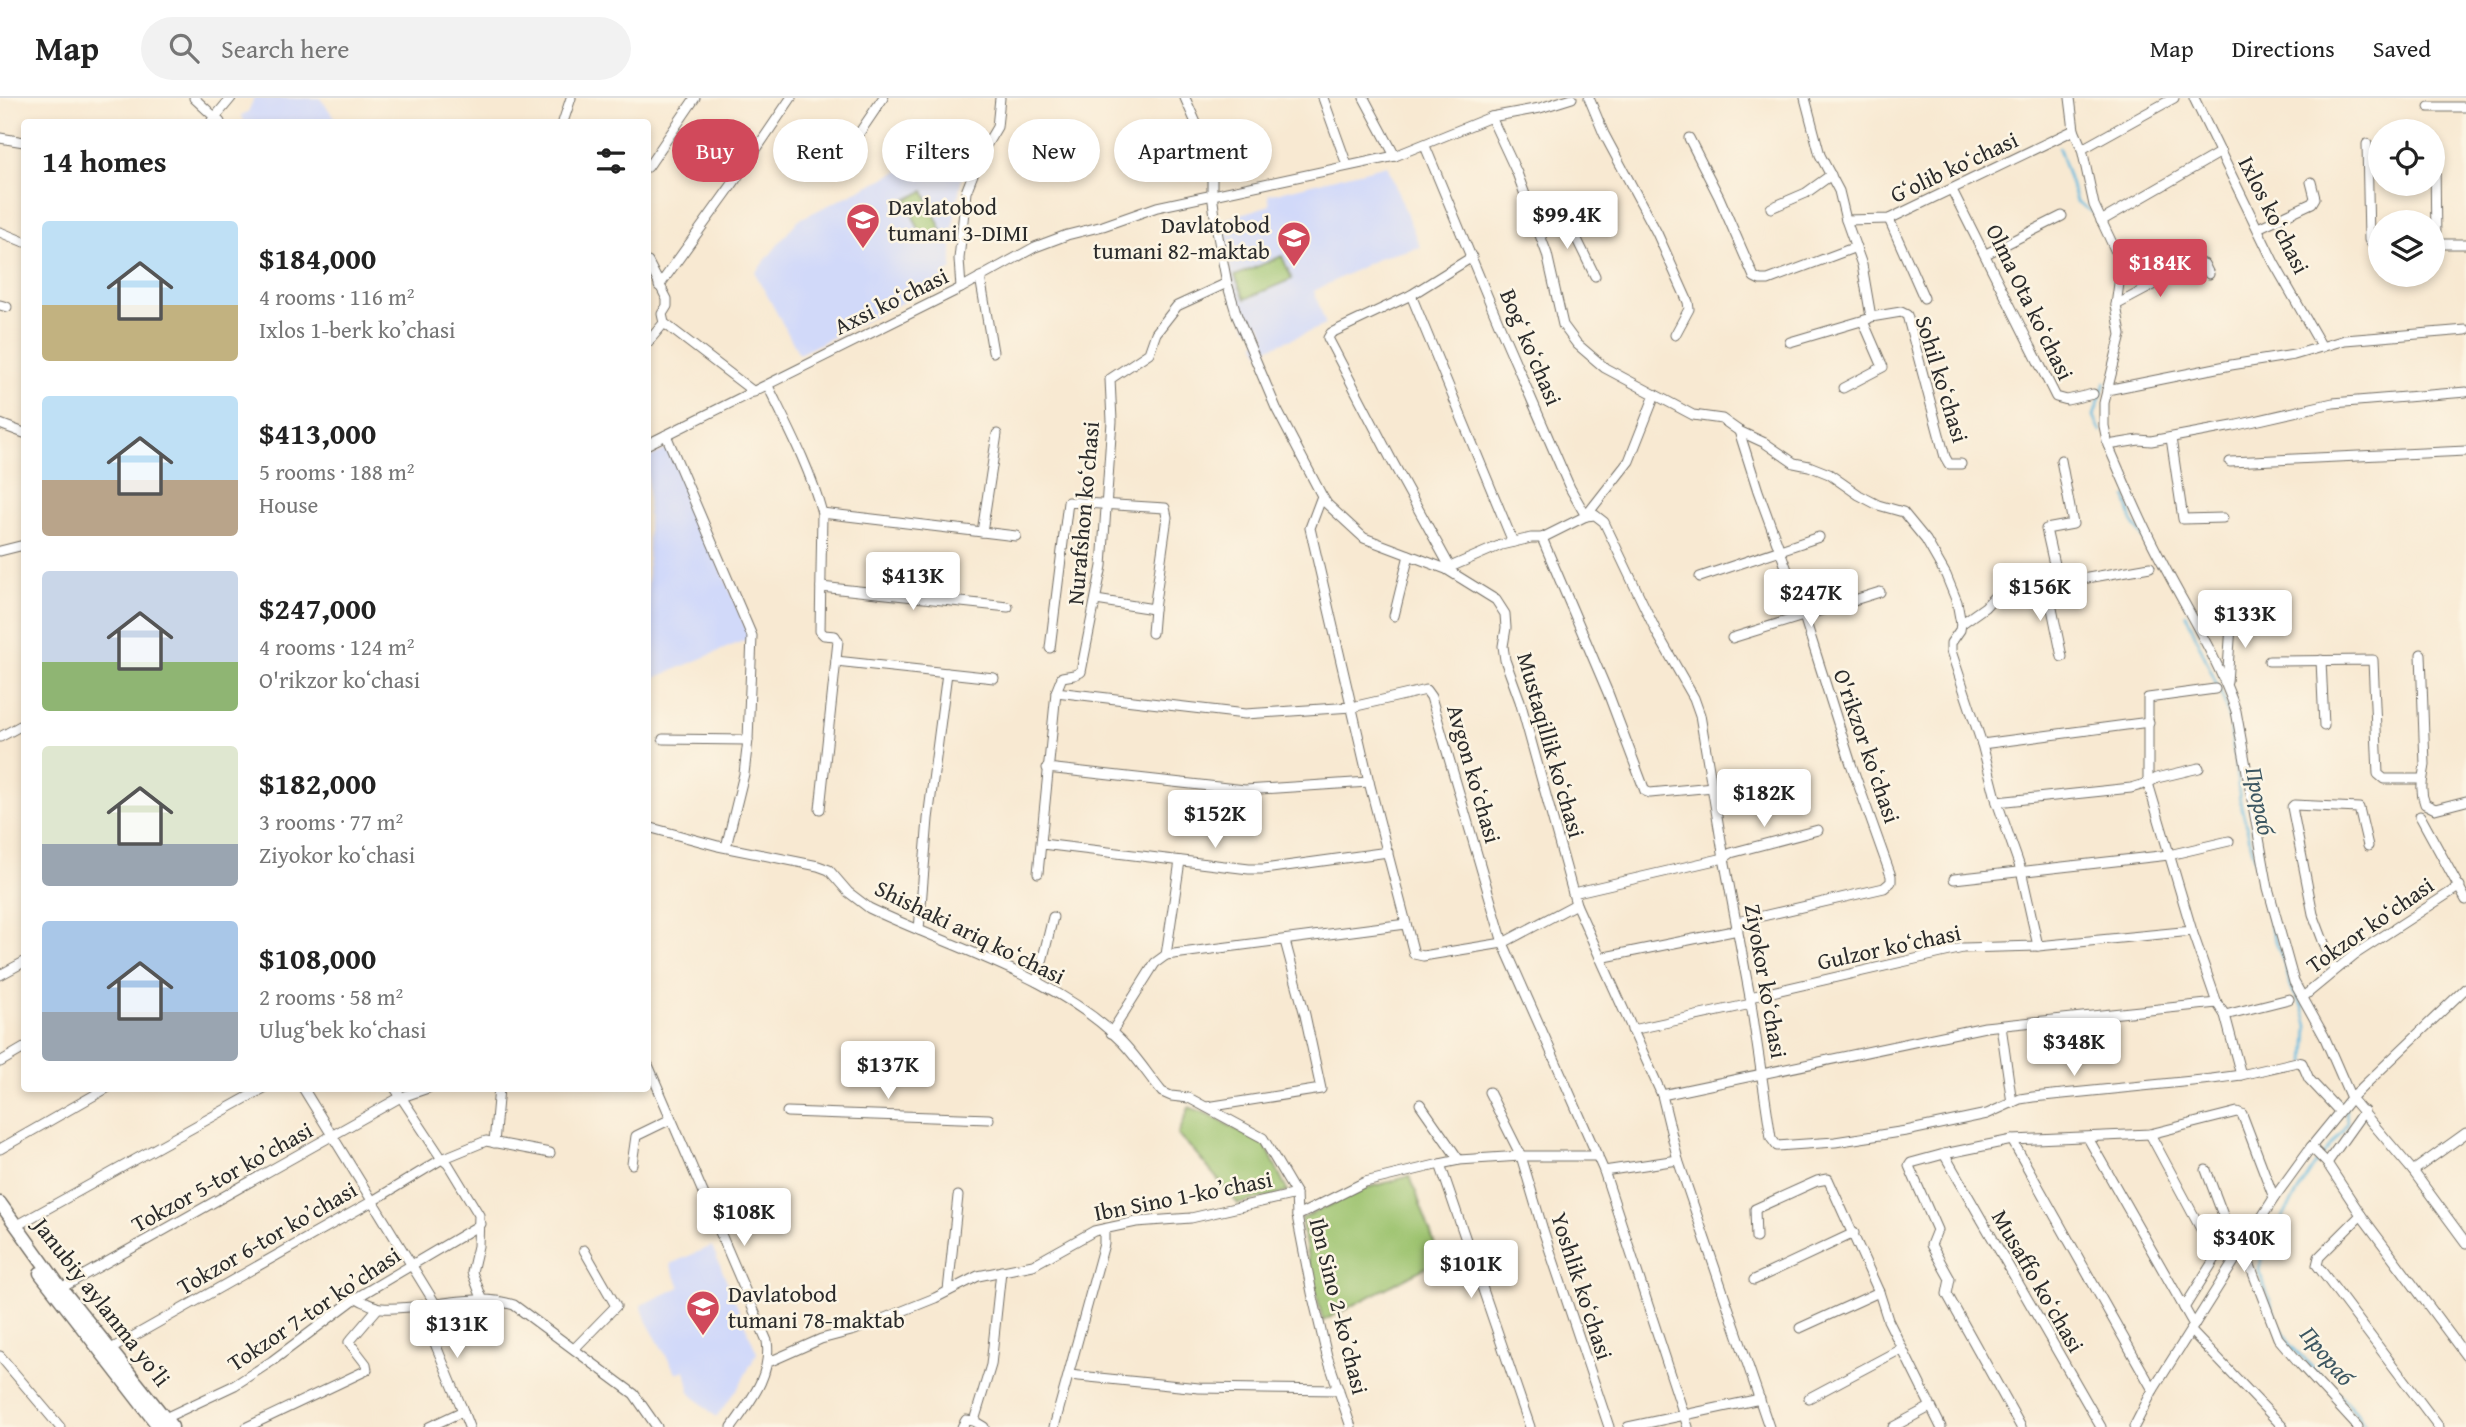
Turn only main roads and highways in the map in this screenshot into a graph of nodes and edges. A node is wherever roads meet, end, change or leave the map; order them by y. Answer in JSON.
{"nodes":[{"id":1,"x":0,"y":1203,"type":"edge"},
{"id":2,"x":0,"y":1215,"type":"edge"},
{"id":3,"x":165,"y":1424,"type":"edge"}],
"edges":[{"from":1,"to":3,"type":"highway","name":"Janubiy aylanma yoʻli"},
{"from":2,"to":3,"type":"highway","name":"Janubiy aylanma yoʻli"}]}
